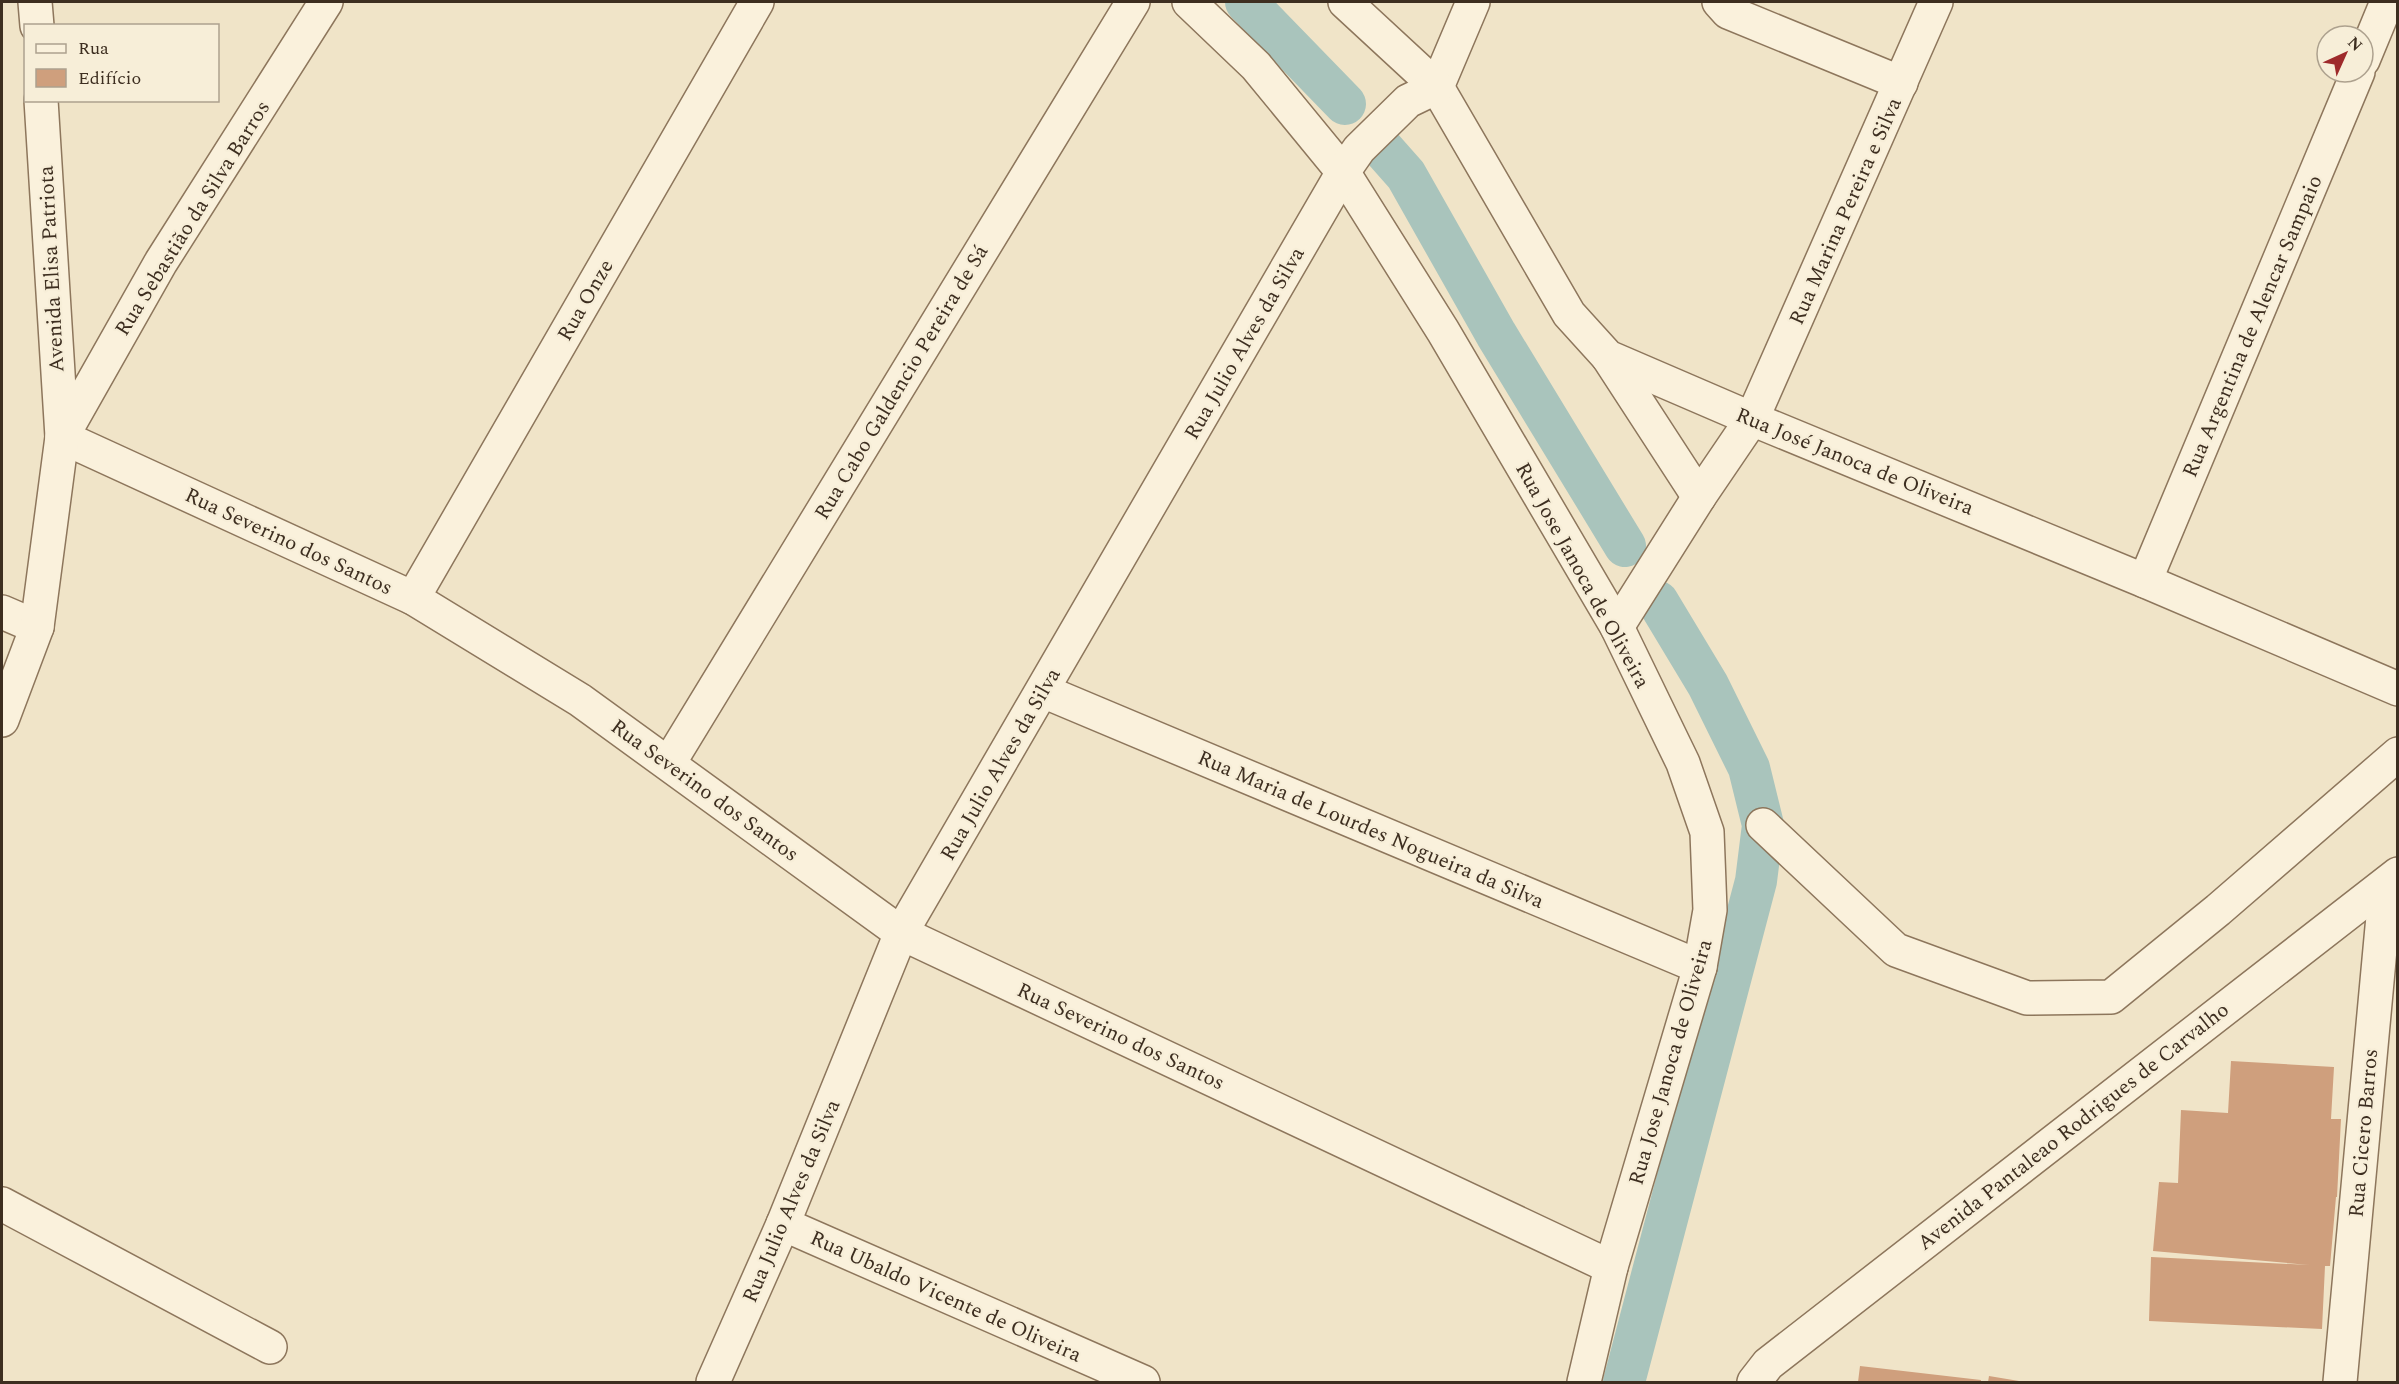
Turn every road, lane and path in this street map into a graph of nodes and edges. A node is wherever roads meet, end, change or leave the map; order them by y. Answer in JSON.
{"nodes":[{"id":1,"x":35,"y":2,"type":"edge"},
{"id":2,"x":326,"y":2,"type":"edge"},
{"id":3,"x":758,"y":2,"type":"edge"},
{"id":4,"x":1133,"y":2,"type":"edge"},
{"id":5,"x":1189,"y":2,"type":"edge"},
{"id":6,"x":1345,"y":2,"type":"edge"},
{"id":7,"x":1473,"y":2,"type":"edge"},
{"id":8,"x":1719,"y":2,"type":"edge"},
{"id":9,"x":1935,"y":2,"type":"edge"},
{"id":10,"x":2387,"y":2,"type":"edge"},
{"id":11,"x":37,"y":24,"type":"edge"},
{"id":12,"x":2375,"y":31,"type":"edge"},
{"id":13,"x":1901,"y":83,"type":"junction"},
{"id":14,"x":2353,"y":84,"type":"edge"},
{"id":15,"x":1422,"y":94,"type":"junction"},
{"id":16,"x":41,"y":102,"type":"edge"},
{"id":17,"x":1351,"y":160,"type":"junction"},
{"id":18,"x":1608,"y":357,"type":"junction"},
{"id":19,"x":1752,"y":419,"type":"junction"},
{"id":20,"x":62,"y":437,"type":"junction"},
{"id":21,"x":1692,"y":508,"type":"junction"},
{"id":22,"x":2145,"y":580,"type":"junction"},
{"id":23,"x":413,"y":598,"type":"junction"},
{"id":24,"x":2,"y":612,"type":"edge"},
{"id":25,"x":37,"y":627,"type":"junction"},
{"id":26,"x":1617,"y":627,"type":"junction"},
{"id":27,"x":2397,"y":689,"type":"edge"},
{"id":28,"x":1043,"y":691,"type":"junction"},
{"id":29,"x":2,"y":720,"type":"edge"},
{"id":30,"x":2397,"y":754,"type":"edge"},
{"id":31,"x":669,"y":763,"type":"junction"},
{"id":32,"x":1763,"y":825,"type":"dead end"},
{"id":33,"x":2392,"y":879,"type":"edge"},
{"id":34,"x":901,"y":933,"type":"junction"},
{"id":35,"x":1700,"y":967,"type":"junction"},
{"id":36,"x":2,"y":1204,"type":"edge"},
{"id":37,"x":783,"y":1224,"type":"junction"},
{"id":38,"x":1611,"y":1267,"type":"junction"},
{"id":39,"x":270,"y":1347,"type":"dead end"},
{"id":40,"x":713,"y":1383,"type":"edge"},
{"id":41,"x":1143,"y":1383,"type":"edge"},
{"id":42,"x":1584,"y":1383,"type":"edge"},
{"id":43,"x":1754,"y":1383,"type":"edge"},
{"id":44,"x":2340,"y":1383,"type":"edge"}],
"edges":[{"from":1,"to":11,"type":"street"},
{"from":2,"to":20,"type":"street","name":"Rua Sebastião da Silva Barros"},
{"from":3,"to":23,"type":"street","name":"Rua Onze"},
{"from":4,"to":31,"type":"street","name":"Rua Cabo Galdencio Pereira de Sá"},
{"from":5,"to":17,"type":"street","name":"Rua Jose Janoca de Oliveira"},
{"from":6,"to":15,"type":"street","name":"Rua José Janoca de Oliveira"},
{"from":7,"to":15,"type":"street"},
{"from":8,"to":13,"type":"street"},
{"from":9,"to":13,"type":"street","name":"Rua Marina Pereira e Silva"},
{"from":10,"to":12,"type":"street"},
{"from":13,"to":19,"type":"street","name":"Rua Marina Pereira e Silva"},
{"from":14,"to":22,"type":"street","name":"Rua Argentina de Alencar Sampaio"},
{"from":15,"to":17,"type":"street","name":"Rua Julio Alves da Silva"},
{"from":15,"to":18,"type":"street","name":"Rua José Janoca de Oliveira"},
{"from":16,"to":20,"type":"street","name":"Avenida Elisa Patriota"},
{"from":17,"to":26,"type":"street","name":"Rua Jose Janoca de Oliveira"},
{"from":17,"to":28,"type":"street","name":"Rua Julio Alves da Silva"},
{"from":18,"to":19,"type":"street","name":"Rua José Janoca de Oliveira"},
{"from":18,"to":21,"type":"street"},
{"from":19,"to":21,"type":"street","name":"Rua Marina Pereira e Silva"},
{"from":19,"to":22,"type":"street","name":"Rua José Janoca de Oliveira"},
{"from":20,"to":23,"type":"street","name":"Rua Severino dos Santos"},
{"from":20,"to":25,"type":"street"},
{"from":21,"to":26,"type":"street","name":"Rua Marina Pereira e Silva"},
{"from":22,"to":27,"type":"street","name":"Rua José Janoca de Oliveira"},
{"from":23,"to":31,"type":"street","name":"Rua Severino dos Santos"},
{"from":24,"to":25,"type":"street"},
{"from":25,"to":29,"type":"street"},
{"from":26,"to":35,"type":"street","name":"Rua Jose Janoca de Oliveira"},
{"from":28,"to":34,"type":"street","name":"Rua Julio Alves da Silva"},
{"from":28,"to":35,"type":"street","name":"Rua Maria de Lourdes Nogueira da Silva"},
{"from":30,"to":32,"type":"street"},
{"from":31,"to":34,"type":"street","name":"Rua Severino dos Santos"},
{"from":33,"to":43,"type":"street","name":"Avenida Pantaleao Rodrigues de Carvalho"},
{"from":33,"to":44,"type":"street","name":"Rua Cicero Barros"},
{"from":34,"to":37,"type":"street","name":"Rua Julio Alves da Silva"},
{"from":34,"to":38,"type":"street","name":"Rua Severino dos Santos"},
{"from":35,"to":38,"type":"street","name":"Rua Jose Janoca de Oliveira"},
{"from":36,"to":39,"type":"street"},
{"from":37,"to":40,"type":"street","name":"Rua Julio Alves da Silva"},
{"from":37,"to":41,"type":"street","name":"Rua Ubaldo Vicente de Oliveira"},
{"from":38,"to":42,"type":"street"}]}
